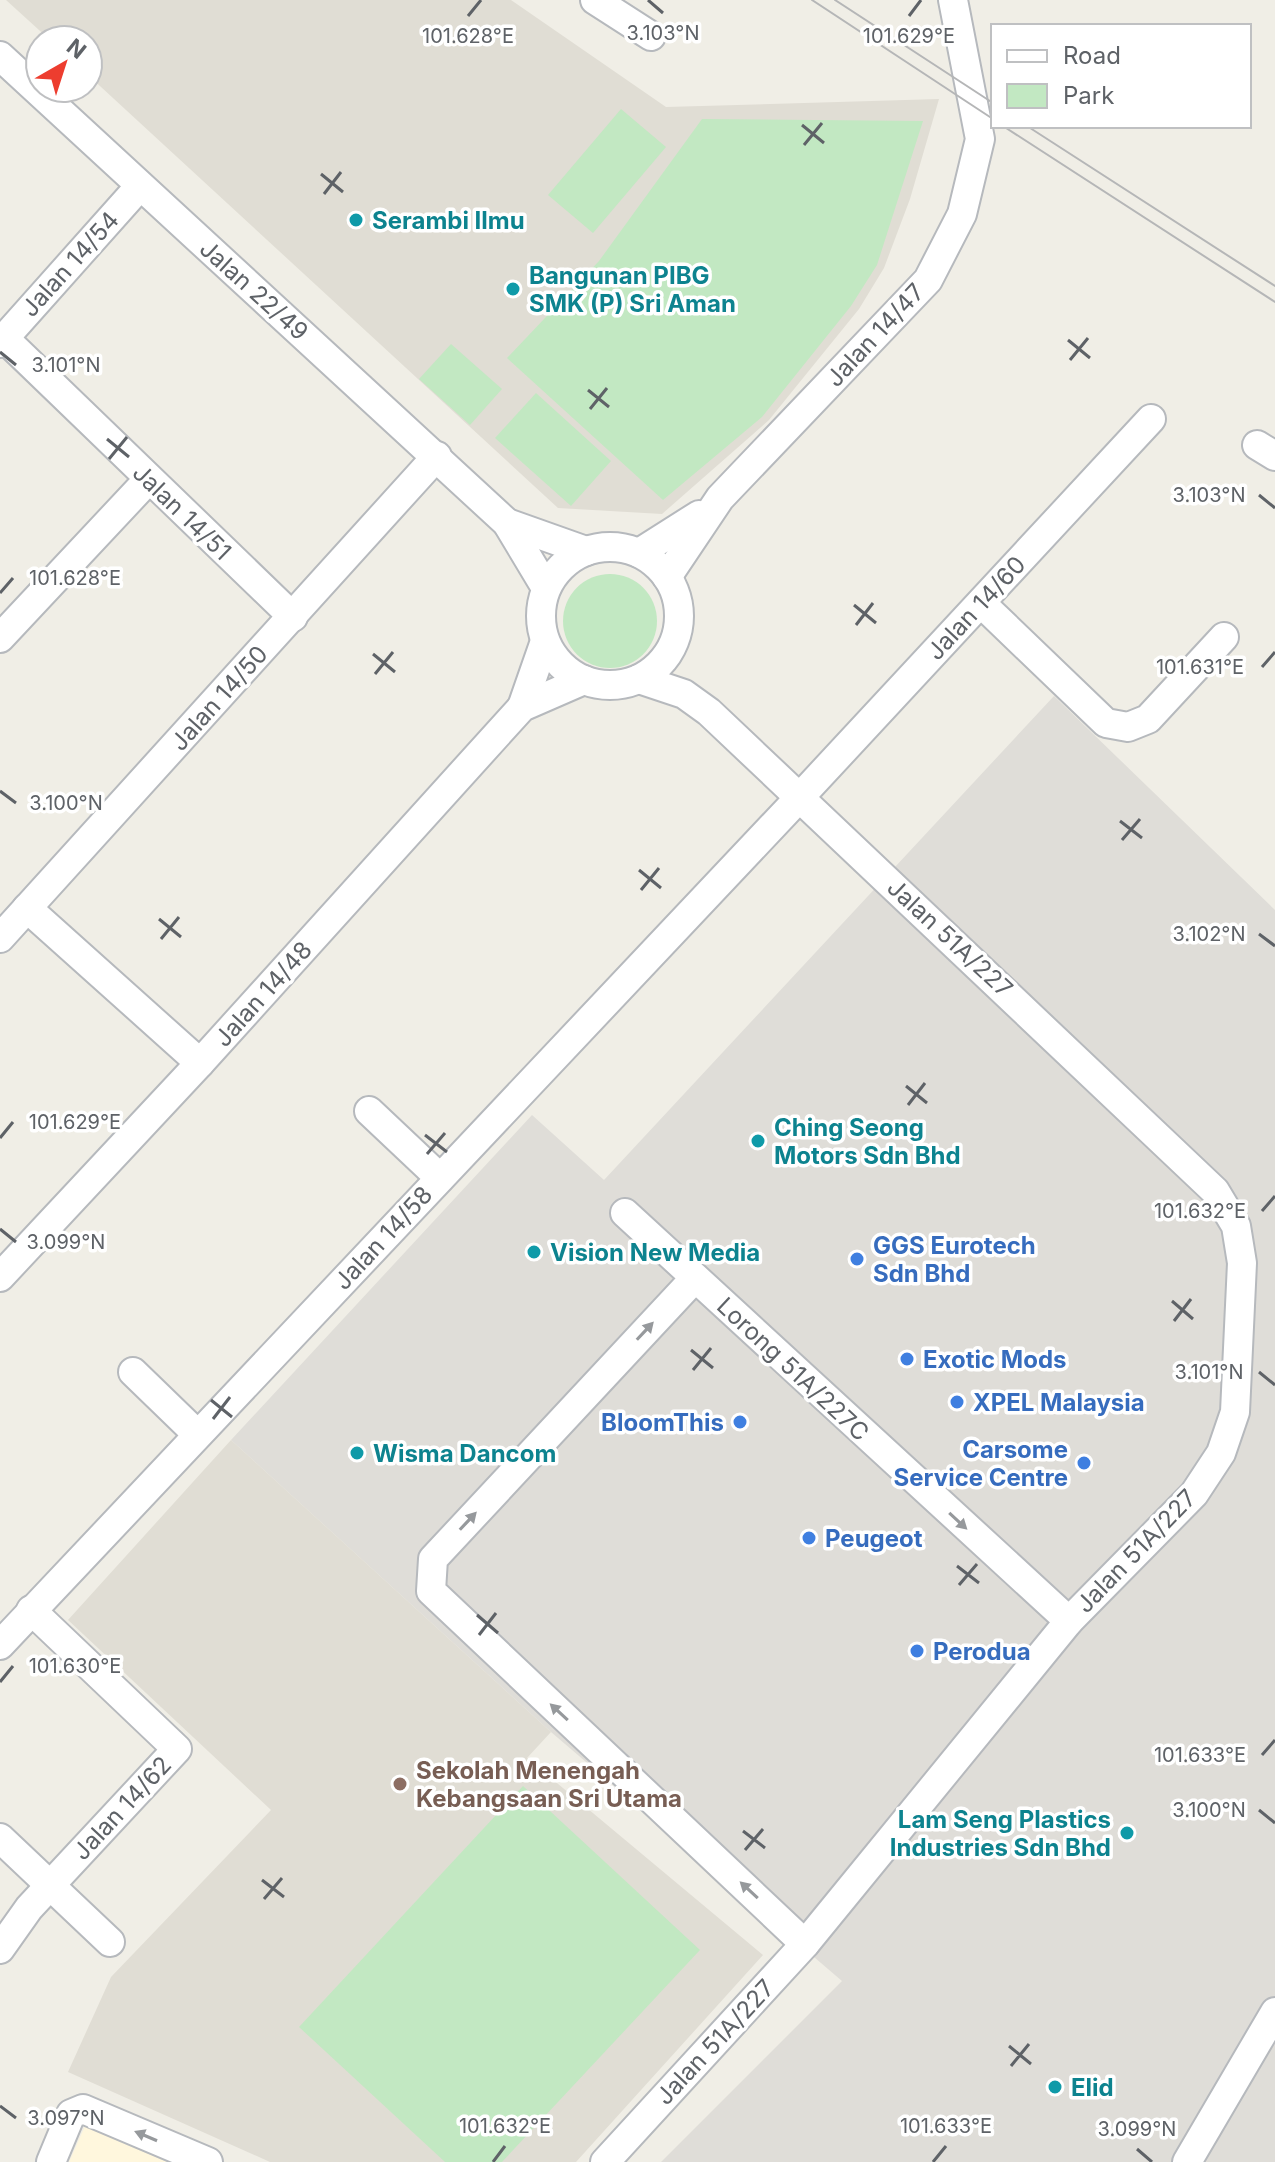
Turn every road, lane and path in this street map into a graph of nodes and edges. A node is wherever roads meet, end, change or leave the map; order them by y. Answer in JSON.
{"nodes":[{"id":1,"x":595,"y":0,"type":"edge"},
{"id":2,"x":953,"y":0,"type":"edge"},
{"id":3,"x":651,"y":36,"type":"dead end"},
{"id":4,"x":0,"y":56,"type":"edge"},
{"id":5,"x":140,"y":186,"type":"junction"},
{"id":6,"x":2,"y":340,"type":"edge"},
{"id":7,"x":1151,"y":419,"type":"dead end"},
{"id":8,"x":437,"y":456,"type":"junction"},
{"id":9,"x":148,"y":480,"type":"junction"},
{"id":10,"x":720,"y":498,"type":"junction"},
{"id":11,"x":507,"y":523,"type":"junction"},
{"id":12,"x":586,"y":551,"type":"junction"},
{"id":13,"x":639,"y":553,"type":"junction"},
{"id":14,"x":667,"y":577,"type":"junction"},
{"id":15,"x":546,"y":588,"type":"junction"},
{"id":16,"x":981,"y":603,"type":"junction"},
{"id":17,"x":293,"y":617,"type":"junction"},
{"id":18,"x":1224,"y":637,"type":"dead end"},
{"id":19,"x":0,"y":638,"type":"edge"},
{"id":20,"x":545,"y":641,"type":"junction"},
{"id":21,"x":672,"y":648,"type":"junction"},
{"id":22,"x":639,"y":679,"type":"junction"},
{"id":23,"x":584,"y":680,"type":"junction"},
{"id":24,"x":522,"y":707,"type":"junction"},
{"id":25,"x":709,"y":712,"type":"junction"},
{"id":26,"x":800,"y":797,"type":"junction"},
{"id":27,"x":27,"y":908,"type":"junction"},
{"id":28,"x":0,"y":938,"type":"edge"},
{"id":29,"x":200,"y":1063,"type":"junction"},
{"id":30,"x":369,"y":1111,"type":"dead end"},
{"id":31,"x":440,"y":1178,"type":"junction"},
{"id":32,"x":625,"y":1213,"type":"dead end"},
{"id":33,"x":0,"y":1277,"type":"edge"},
{"id":34,"x":695,"y":1278,"type":"junction"},
{"id":35,"x":133,"y":1372,"type":"dead end"},
{"id":36,"x":197,"y":1434,"type":"junction"},
{"id":37,"x":31,"y":1610,"type":"junction"},
{"id":38,"x":1069,"y":1621,"type":"junction"},
{"id":39,"x":0,"y":1645,"type":"edge"},
{"id":40,"x":0,"y":1838,"type":"edge"},
{"id":41,"x":51,"y":1885,"type":"junction"},
{"id":42,"x":106,"y":1938,"type":"dead end"},
{"id":43,"x":805,"y":1944,"type":"junction"},
{"id":44,"x":0,"y":1949,"type":"edge"},
{"id":45,"x":1275,"y":2012,"type":"edge"},
{"id":46,"x":51,"y":2162,"type":"edge"},
{"id":47,"x":208,"y":2162,"type":"edge"},
{"id":48,"x":605,"y":2162,"type":"edge"},
{"id":49,"x":1187,"y":2162,"type":"edge"}],
"edges":[{"from":1,"to":3,"type":"street"},
{"from":2,"to":10,"type":"street","name":"Jalan 14/47"},
{"from":4,"to":5,"type":"street","name":"Jalan 22/49"},
{"from":5,"to":6,"type":"street","name":"Jalan 14/54"},
{"from":5,"to":8,"type":"street","name":"Jalan 22/49"},
{"from":6,"to":9,"type":"street","name":"Jalan 14/51"},
{"from":7,"to":16,"type":"street","name":"Jalan 14/60"},
{"from":8,"to":11,"type":"street","name":"Jalan 22/49"},
{"from":8,"to":17,"type":"street","name":"Jalan 14/50"},
{"from":9,"to":17,"type":"street","name":"Jalan 14/51"},
{"from":9,"to":19,"type":"street"},
{"from":10,"to":13,"type":"street","name":"Jalan 14/47"},
{"from":10,"to":14,"type":"street","name":"Jalan 14/47"},
{"from":11,"to":12,"type":"street","name":"Jalan 22/49"},
{"from":11,"to":15,"type":"street","name":"Jalan 22/49"},
{"from":12,"to":13,"type":"street"},
{"from":12,"to":15,"type":"street"},
{"from":13,"to":14,"type":"street"},
{"from":14,"to":21,"type":"street"},
{"from":15,"to":20,"type":"street"},
{"from":16,"to":18,"type":"street"},
{"from":16,"to":26,"type":"street","name":"Jalan 14/60"},
{"from":17,"to":27,"type":"street","name":"Jalan 14/50"},
{"from":20,"to":23,"type":"street"},
{"from":20,"to":24,"type":"street","name":"Jalan 14/48"},
{"from":21,"to":22,"type":"street"},
{"from":21,"to":25,"type":"street","name":"Jalan 51A/227"},
{"from":22,"to":23,"type":"street"},
{"from":22,"to":25,"type":"street","name":"Jalan 51A/227"},
{"from":23,"to":24,"type":"street","name":"Jalan 14/48"},
{"from":24,"to":29,"type":"street","name":"Jalan 14/48"},
{"from":25,"to":26,"type":"street","name":"Jalan 51A/227"},
{"from":26,"to":31,"type":"street","name":"Jalan 14/58"},
{"from":26,"to":38,"type":"street","name":"Jalan 51A/227"},
{"from":27,"to":28,"type":"street","name":"Jalan 14/50"},
{"from":27,"to":29,"type":"street"},
{"from":29,"to":33,"type":"street","name":"Jalan 14/48"},
{"from":30,"to":31,"type":"street"},
{"from":31,"to":36,"type":"street","name":"Jalan 14/58"},
{"from":32,"to":34,"type":"street","name":"Lorong 51A/227C"},
{"from":34,"to":38,"type":"street","name":"Lorong 51A/227C","one_way":true},
{"from":43,"to":34,"type":"street","one_way":true},
{"from":35,"to":36,"type":"street"},
{"from":36,"to":37,"type":"street","name":"Jalan 14/58"},
{"from":37,"to":39,"type":"street","name":"Jalan 14/58"},
{"from":37,"to":41,"type":"street","name":"Jalan 14/62"},
{"from":38,"to":43,"type":"street","name":"Jalan 51A/227"},
{"from":40,"to":41,"type":"street"},
{"from":41,"to":42,"type":"street"},
{"from":41,"to":44,"type":"street","name":"Jalan 14/62"},
{"from":43,"to":48,"type":"street","name":"Jalan 51A/227"},
{"from":45,"to":49,"type":"street"},
{"from":47,"to":46,"type":"street","one_way":true}]}
